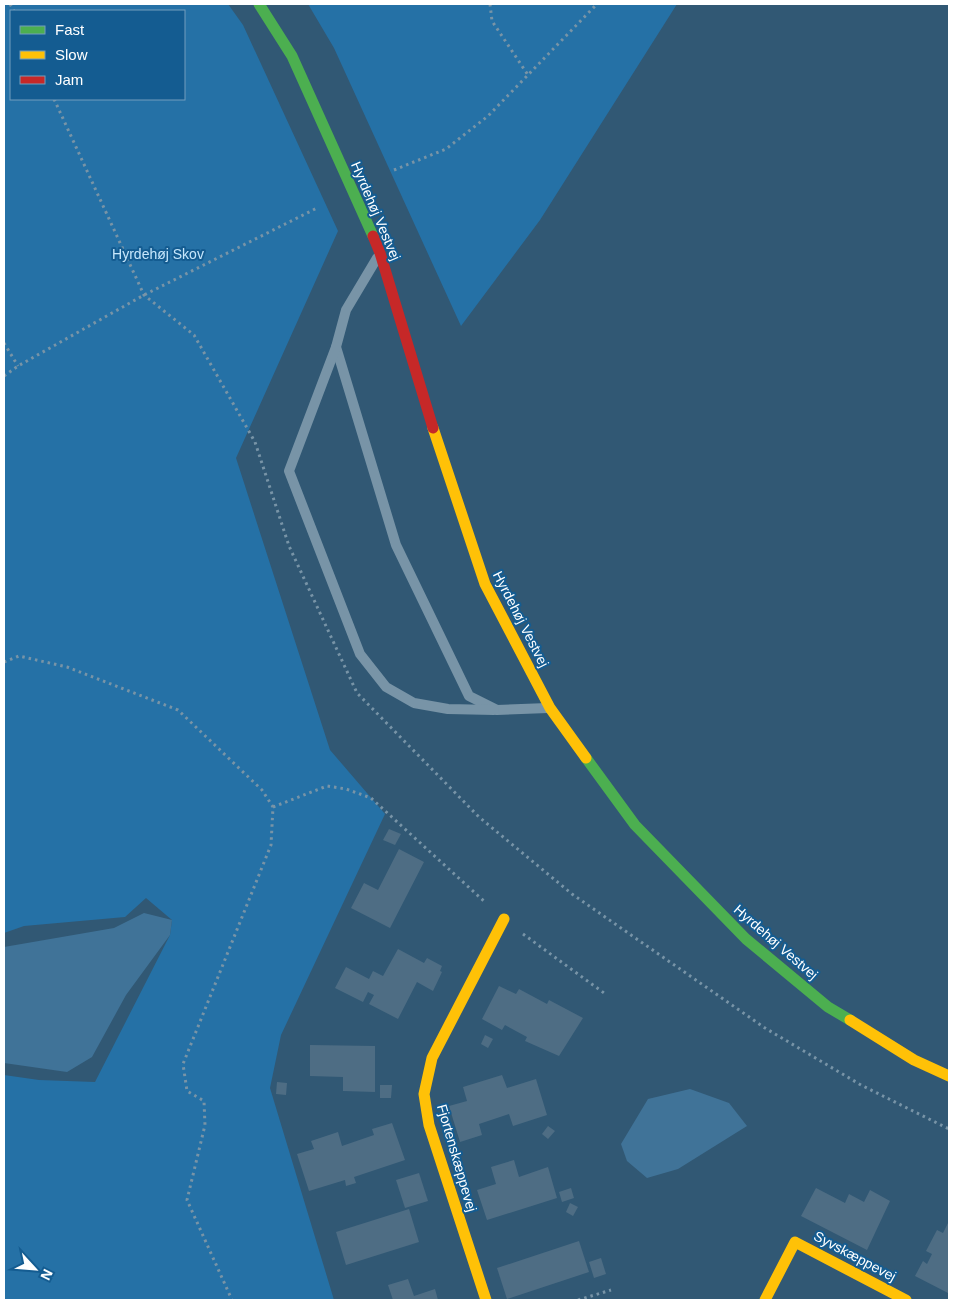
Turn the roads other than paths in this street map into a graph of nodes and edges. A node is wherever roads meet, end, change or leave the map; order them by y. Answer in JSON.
{"nodes":[{"id":1,"x":259,"y":4,"type":"edge"},
{"id":2,"x":380,"y":253,"type":"junction"},
{"id":3,"x":336,"y":347,"type":"junction"},
{"id":4,"x":550,"y":708,"type":"junction"},
{"id":5,"x":497,"y":710,"type":"junction"},
{"id":6,"x":504,"y":919,"type":"road end"},
{"id":7,"x":949,"y":1076,"type":"edge"},
{"id":8,"x":486,"y":1300,"type":"edge"},
{"id":9,"x":765,"y":1300,"type":"edge"},
{"id":10,"x":906,"y":1300,"type":"edge"}],
"edges":[{"from":1,"to":2,"type":"street","name":"Hyrdehøj Vestvej"},
{"from":2,"to":3,"type":"lane"},
{"from":2,"to":4,"type":"street","name":"Hyrdehøj Vestvej"},
{"from":3,"to":5,"type":"lane"},
{"from":3,"to":5,"type":"lane"},
{"from":4,"to":5,"type":"lane"},
{"from":4,"to":7,"type":"street","name":"Hyrdehøj Vestvej"},
{"from":6,"to":8,"type":"street","name":"Fjortenskæppevej"},
{"from":9,"to":10,"type":"street","name":"Syvskæppevej"}]}
